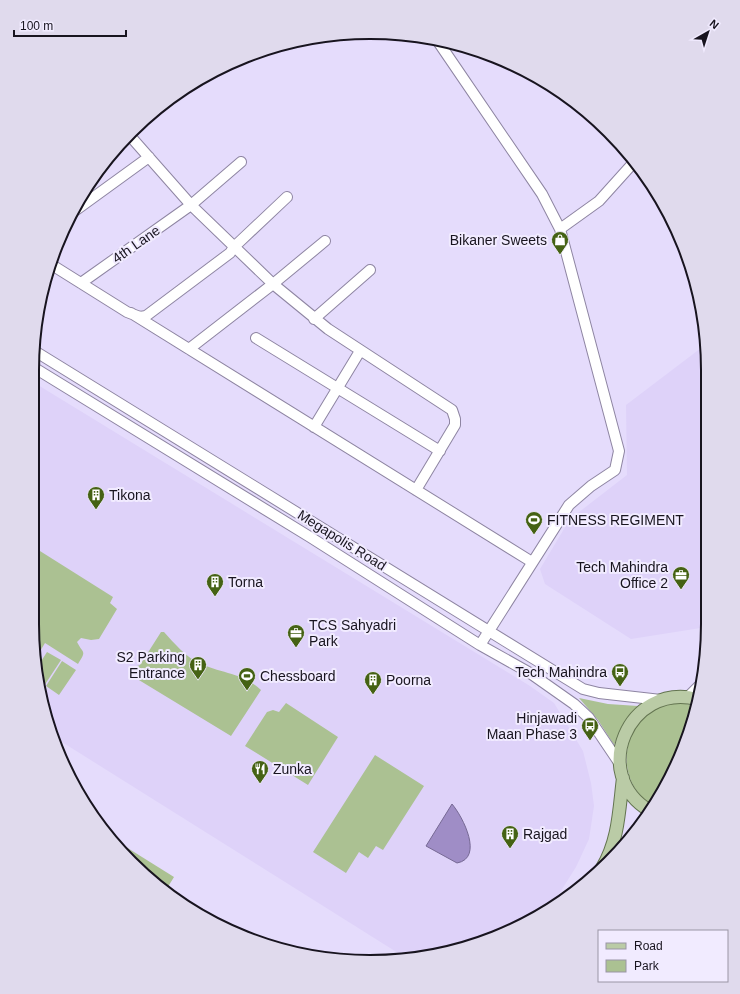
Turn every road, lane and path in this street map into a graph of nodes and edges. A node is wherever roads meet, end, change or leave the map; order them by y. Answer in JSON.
{"nodes":[{"id":1,"x":441,"y":47,"type":"edge"},
{"id":2,"x":133,"y":139,"type":"edge"},
{"id":3,"x":149,"y":157,"type":"junction"},
{"id":4,"x":241,"y":162,"type":"dead end"},
{"id":5,"x":631,"y":166,"type":"edge"},
{"id":6,"x":287,"y":197,"type":"dead end"},
{"id":7,"x":82,"y":205,"type":"edge"},
{"id":8,"x":191,"y":205,"type":"junction"},
{"id":9,"x":560,"y":229,"type":"junction"},
{"id":10,"x":325,"y":240,"type":"dead end"},
{"id":11,"x":234,"y":247,"type":"junction"},
{"id":12,"x":56,"y":267,"type":"edge"},
{"id":13,"x":370,"y":270,"type":"dead end"},
{"id":14,"x":81,"y":283,"type":"junction"},
{"id":15,"x":273,"y":284,"type":"junction"},
{"id":16,"x":131,"y":313,"type":"junction"},
{"id":17,"x":314,"y":318,"type":"junction"},
{"id":18,"x":256,"y":338,"type":"dead end"},
{"id":19,"x":189,"y":349,"type":"junction"},
{"id":20,"x":360,"y":351,"type":"junction"},
{"id":21,"x":40,"y":354,"type":"edge"},
{"id":22,"x":39,"y":372,"type":"edge"},
{"id":23,"x":339,"y":387,"type":"junction"},
{"id":24,"x":314,"y":427,"type":"junction"},
{"id":25,"x":440,"y":451,"type":"junction"},
{"id":26,"x":416,"y":490,"type":"junction"},
{"id":27,"x":532,"y":562,"type":"junction"},
{"id":28,"x":488,"y":630,"type":"junction"},
{"id":29,"x":480,"y":645,"type":"junction"},
{"id":30,"x":693,"y":698,"type":"edge"},
{"id":31,"x":661,"y":700,"type":"junction"},
{"id":32,"x":620,"y":764,"type":"junction"},
{"id":33,"x":623,"y":778,"type":"junction"},
{"id":34,"x":645,"y":807,"type":"edge"},
{"id":35,"x":610,"y":851,"type":"edge"}],
"edges":[{"from":1,"to":9,"type":"street"},
{"from":2,"to":3,"type":"street"},
{"from":3,"to":7,"type":"street"},
{"from":3,"to":8,"type":"street"},
{"from":4,"to":8,"type":"street","name":"4th Lane"},
{"from":5,"to":9,"type":"street"},
{"from":6,"to":11,"type":"street"},
{"from":8,"to":11,"type":"street"},
{"from":8,"to":14,"type":"street","name":"4th Lane"},
{"from":9,"to":27,"type":"street"},
{"from":10,"to":15,"type":"street"},
{"from":11,"to":15,"type":"street"},
{"from":11,"to":16,"type":"street"},
{"from":12,"to":14,"type":"street"},
{"from":13,"to":17,"type":"street"},
{"from":14,"to":16,"type":"street"},
{"from":15,"to":17,"type":"street"},
{"from":15,"to":19,"type":"street"},
{"from":16,"to":19,"type":"street"},
{"from":17,"to":20,"type":"street"},
{"from":18,"to":23,"type":"street"},
{"from":19,"to":24,"type":"street"},
{"from":20,"to":23,"type":"street"},
{"from":20,"to":25,"type":"street"},
{"from":21,"to":28,"type":"street","name":"Megapolis Road"},
{"from":22,"to":29,"type":"street","name":"Megapolis Road"},
{"from":23,"to":24,"type":"street"},
{"from":23,"to":25,"type":"street"},
{"from":24,"to":26,"type":"street"},
{"from":25,"to":26,"type":"street"},
{"from":26,"to":27,"type":"street"},
{"from":27,"to":28,"type":"street"},
{"from":28,"to":29,"type":"street"},
{"from":28,"to":31,"type":"street","name":"Megapolis Road"},
{"from":29,"to":32,"type":"street","name":"Megapolis Road"},
{"from":30,"to":31,"type":"main road"},
{"from":31,"to":32,"type":"main road"},
{"from":32,"to":33,"type":"main road"},
{"from":33,"to":34,"type":"main road"},
{"from":33,"to":35,"type":"main road"}]}
